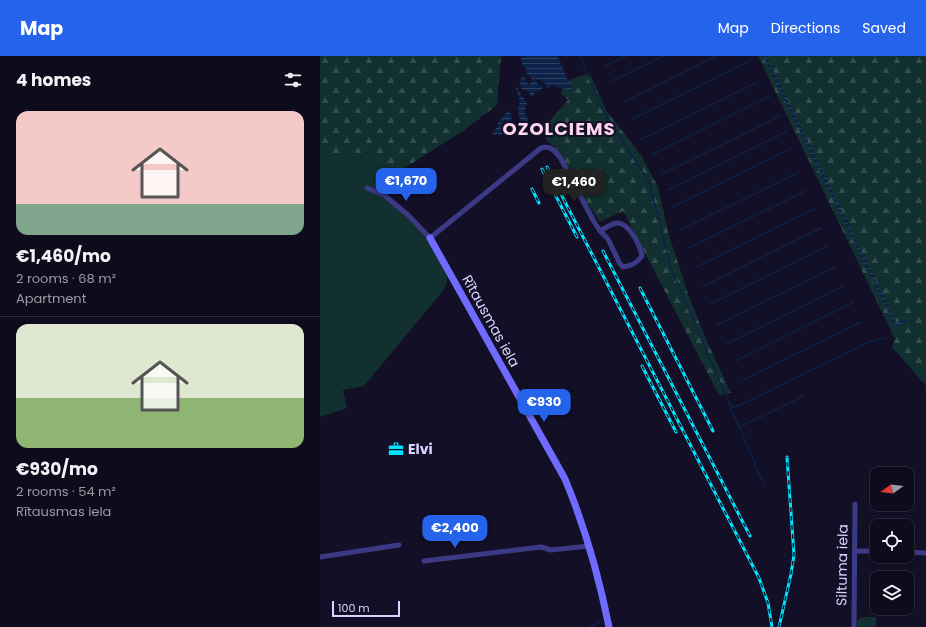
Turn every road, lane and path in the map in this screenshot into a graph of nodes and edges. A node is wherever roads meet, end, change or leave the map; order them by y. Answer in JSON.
{"nodes":[{"id":1,"x":366,"y":188,"type":"dead end"},
{"id":2,"x":600,"y":231,"type":"junction"},
{"id":3,"x":430,"y":238,"type":"junction"},
{"id":4,"x":855,"y":504,"type":"dead end"},
{"id":5,"x":398,"y":544,"type":"dead end"},
{"id":6,"x":589,"y":546,"type":"junction"},
{"id":7,"x":855,"y":551,"type":"junction"},
{"id":8,"x":870,"y":551,"type":"edge"},
{"id":9,"x":914,"y":552,"type":"edge"},
{"id":10,"x":926,"y":553,"type":"edge"},
{"id":11,"x":320,"y":557,"type":"edge"},
{"id":12,"x":424,"y":561,"type":"dead end"},
{"id":13,"x":609,"y":627,"type":"edge"},
{"id":14,"x":854,"y":627,"type":"edge"}],
"edges":[{"from":1,"to":3,"type":"street","name":"Rītausmas iela"},
{"from":2,"to":2,"type":"street"},
{"from":2,"to":3,"type":"street"},
{"from":3,"to":6,"type":"street","name":"Rītausmas iela"},
{"from":4,"to":7,"type":"street","name":"Siltuma iela"},
{"from":5,"to":11,"type":"street"},
{"from":6,"to":12,"type":"street"},
{"from":6,"to":13,"type":"street","name":"Rītausmas iela"},
{"from":7,"to":8,"type":"street"},
{"from":7,"to":14,"type":"street","name":"Siltuma iela"},
{"from":9,"to":10,"type":"street"}]}
